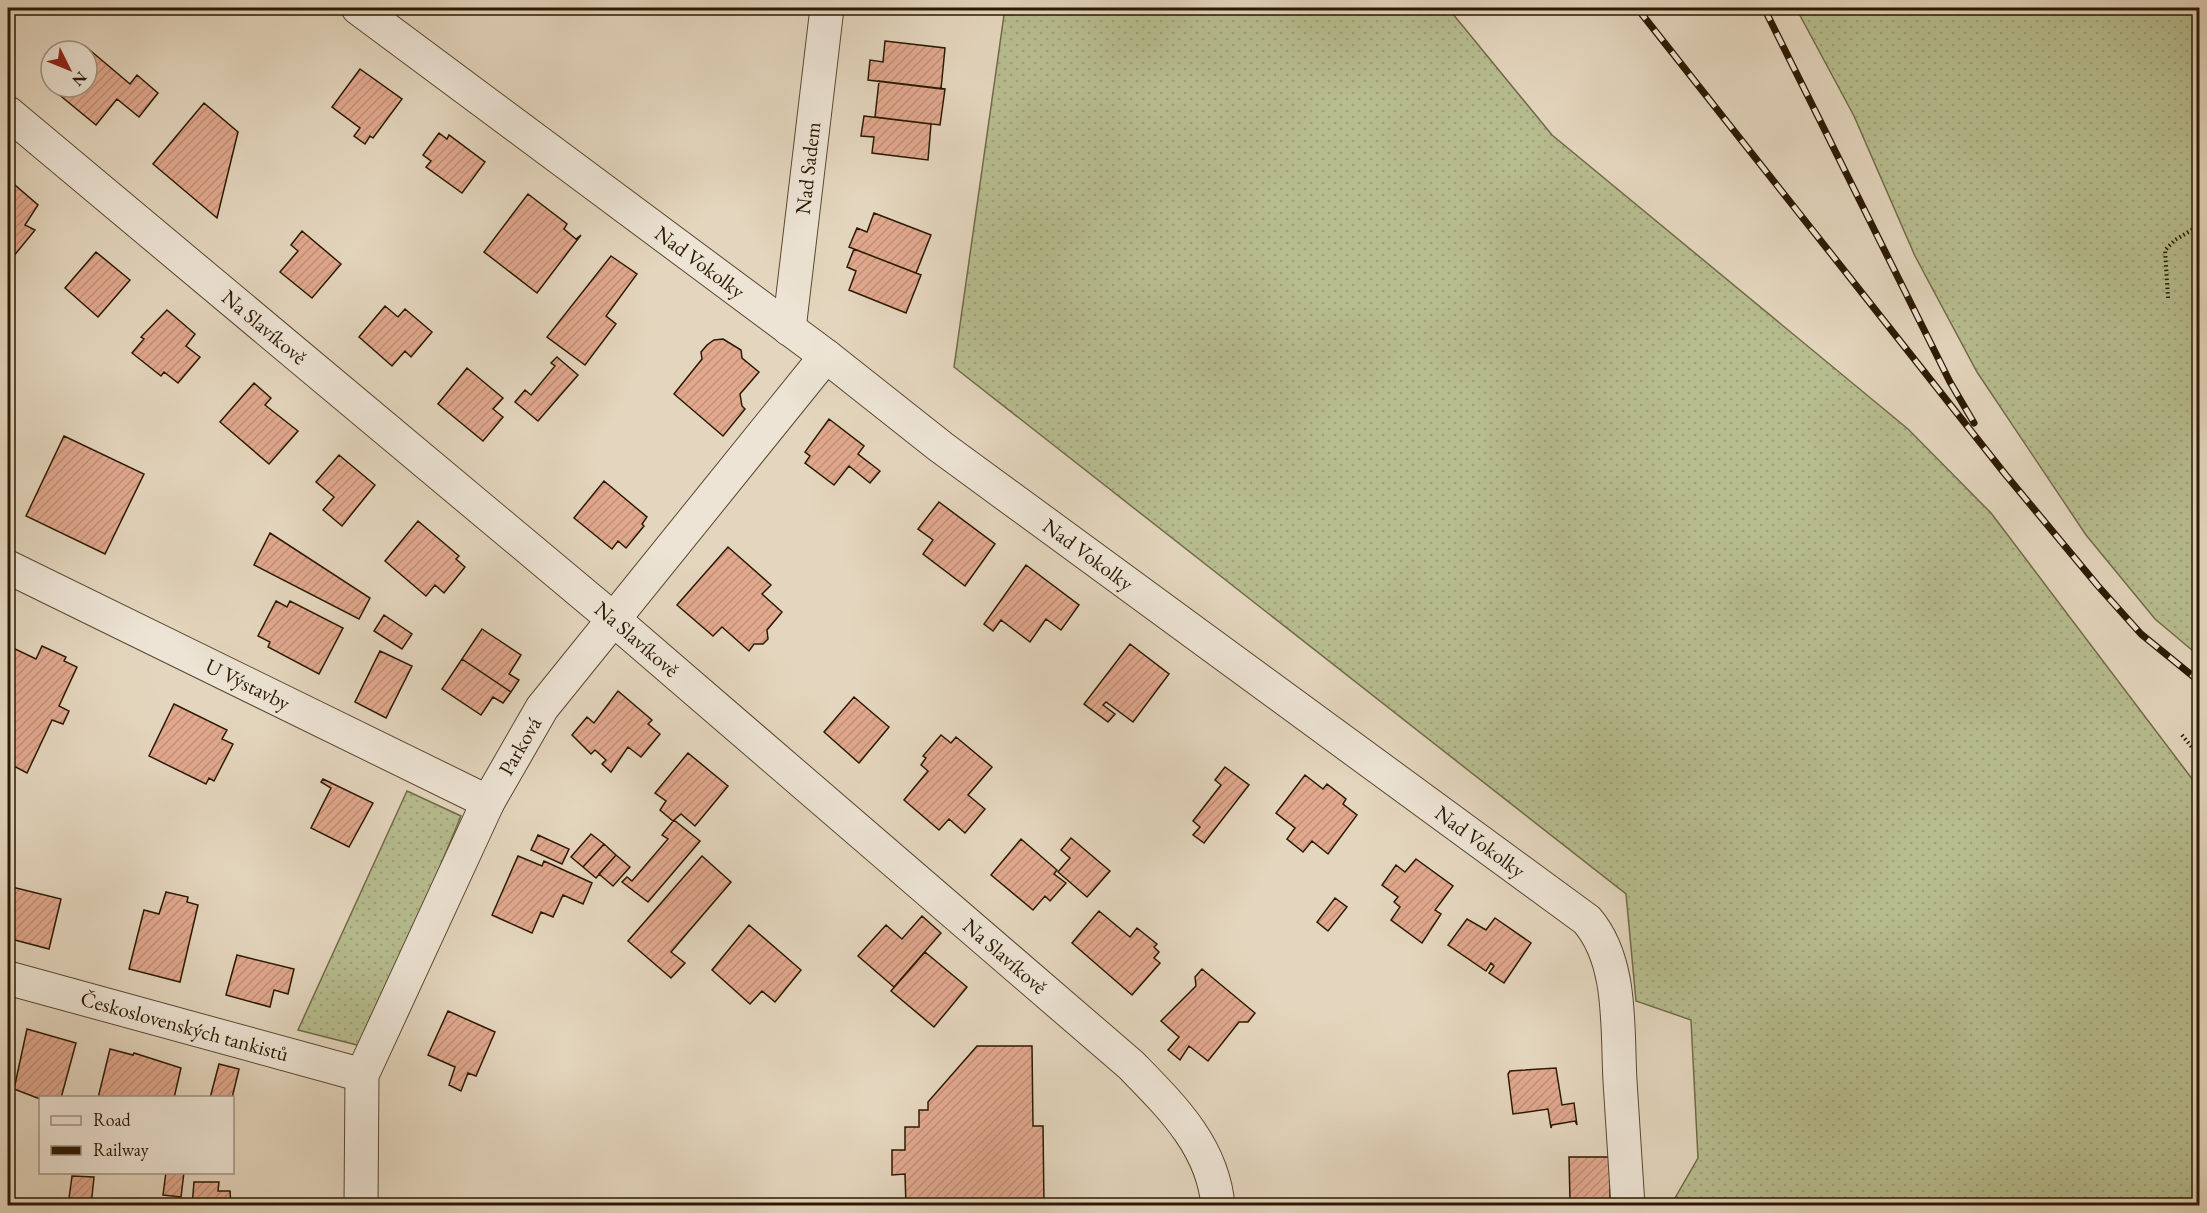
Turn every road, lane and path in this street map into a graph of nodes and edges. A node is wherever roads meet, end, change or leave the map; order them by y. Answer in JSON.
{"nodes":[{"id":1,"x":358,"y":8,"type":"edge"},
{"id":2,"x":827,"y":8,"type":"edge"},
{"id":3,"x":8,"y":113,"type":"edge"},
{"id":4,"x":2199,"y":225,"type":"edge"},
{"id":5,"x":2168,"y":298,"type":"dead end"},
{"id":6,"x":789,"y":329,"type":"junction"},
{"id":7,"x":826,"y":356,"type":"junction"},
{"id":8,"x":8,"y":567,"type":"edge"},
{"id":9,"x":612,"y":618,"type":"junction"},
{"id":10,"x":2182,"y":735,"type":"dead end"},
{"id":11,"x":2199,"y":758,"type":"edge"},
{"id":12,"x":488,"y":802,"type":"junction"},
{"id":13,"x":8,"y":978,"type":"edge"},
{"id":14,"x":362,"y":1075,"type":"junction"},
{"id":15,"x":361,"y":1206,"type":"edge"},
{"id":16,"x":1218,"y":1206,"type":"edge"},
{"id":17,"x":1628,"y":1206,"type":"edge"}],
"edges":[{"from":1,"to":6,"type":"street","name":"Nad Vokolky"},
{"from":2,"to":6,"type":"street","name":"Nad Sadem"},
{"from":3,"to":9,"type":"street","name":"Na Slavíkově"},
{"from":4,"to":5,"type":"path"},
{"from":6,"to":7,"type":"street","name":"Nad Vokolky"},
{"from":7,"to":9,"type":"street","name":"Parková"},
{"from":7,"to":17,"type":"street","name":"Nad Vokolky"},
{"from":8,"to":12,"type":"street","name":"U Výstavby"},
{"from":9,"to":12,"type":"street","name":"Parková"},
{"from":9,"to":16,"type":"street","name":"Na Slavíkově"},
{"from":10,"to":11,"type":"path"},
{"from":12,"to":14,"type":"street","name":"Parková"},
{"from":13,"to":14,"type":"street","name":"Československých tankistů"},
{"from":14,"to":15,"type":"street","name":"Parková"}]}
